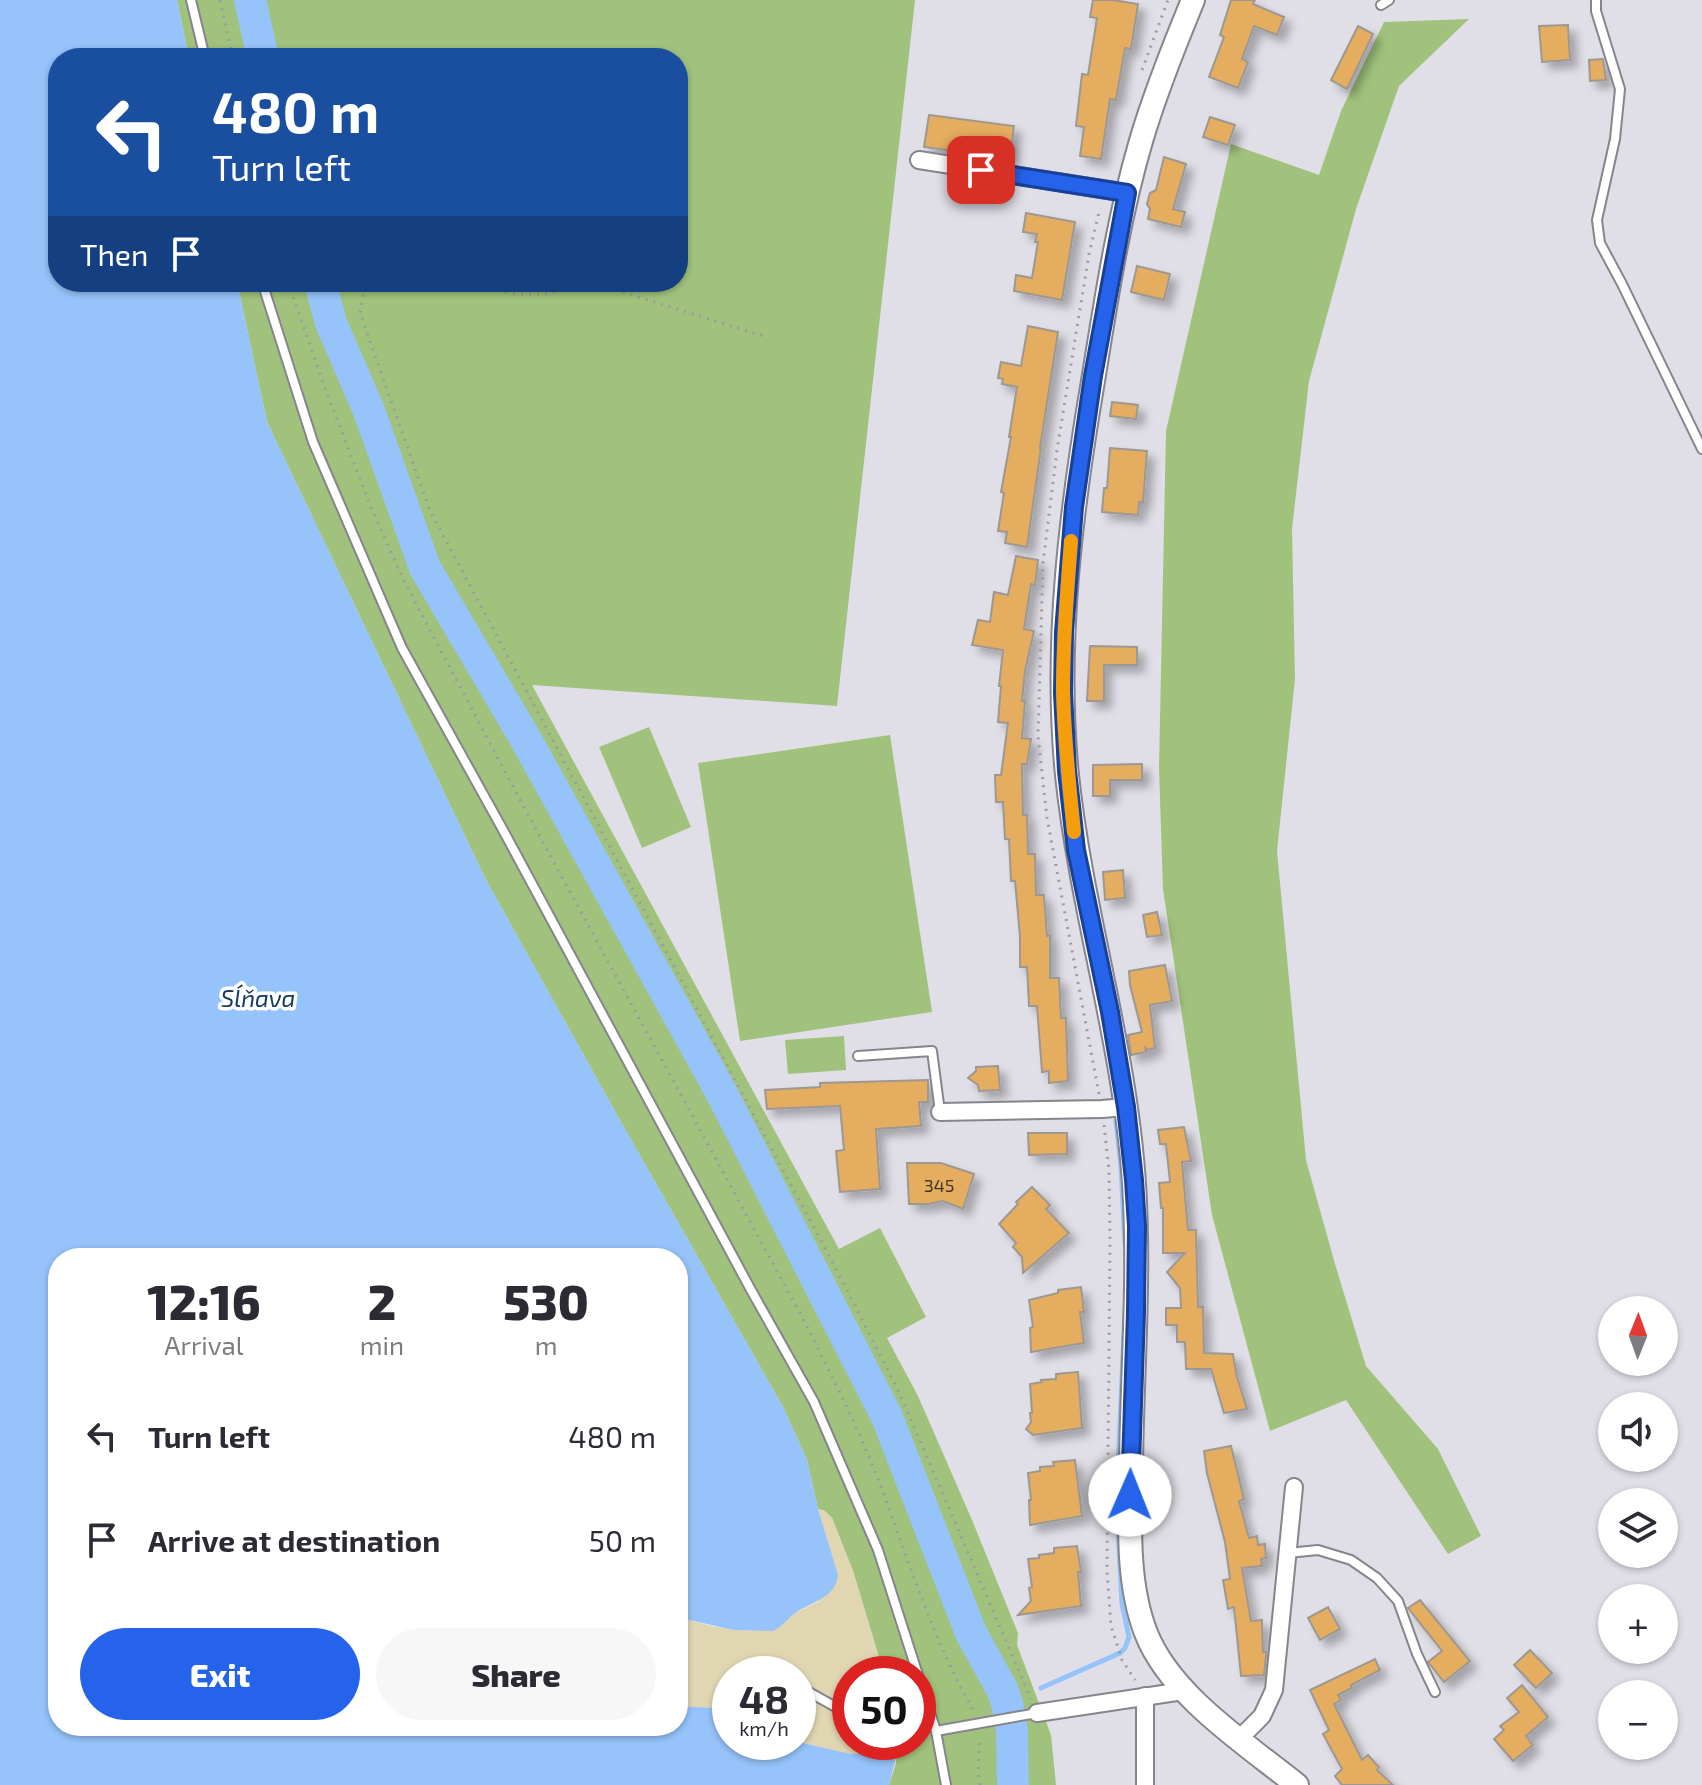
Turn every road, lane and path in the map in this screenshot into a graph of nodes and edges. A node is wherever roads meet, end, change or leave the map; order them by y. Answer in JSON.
{"nodes":[{"id":1,"x":191,"y":0,"type":"edge"},
{"id":2,"x":220,"y":0,"type":"edge"},
{"id":3,"x":1193,"y":0,"type":"edge"},
{"id":4,"x":1596,"y":0,"type":"edge"},
{"id":5,"x":203,"y":48,"type":"edge"},
{"id":6,"x":231,"y":48,"type":"edge"},
{"id":7,"x":919,"y":160,"type":"dead end"},
{"id":8,"x":1127,"y":193,"type":"junction"},
{"id":9,"x":265,"y":292,"type":"edge"},
{"id":10,"x":291,"y":292,"type":"edge"},
{"id":11,"x":366,"y":292,"type":"edge"},
{"id":12,"x":514,"y":292,"type":"edge"},
{"id":13,"x":551,"y":292,"type":"edge"},
{"id":14,"x":623,"y":292,"type":"edge"},
{"id":15,"x":767,"y":337,"type":"dead end"},
{"id":16,"x":1702,"y":449,"type":"edge"},
{"id":17,"x":858,"y":1056,"type":"dead end"},
{"id":18,"x":1126,"y":1107,"type":"junction"},
{"id":19,"x":940,"y":1112,"type":"joint"},
{"id":20,"x":1294,"y":1487,"type":"dead end"},
{"id":21,"x":1287,"y":1553,"type":"junction"},
{"id":22,"x":912,"y":1656,"type":"edge"},
{"id":23,"x":1183,"y":1691,"type":"junction"},
{"id":24,"x":1435,"y":1692,"type":"dead end"},
{"id":25,"x":1145,"y":1696,"type":"junction"},
{"id":26,"x":1030,"y":1715,"type":"junction"},
{"id":27,"x":981,"y":1724,"type":"junction"},
{"id":28,"x":936,"y":1728,"type":"edge"},
{"id":29,"x":936,"y":1733,"type":"edge"},
{"id":30,"x":1239,"y":1739,"type":"junction"},
{"id":31,"x":944,"y":1775,"type":"junction"},
{"id":32,"x":938,"y":1785,"type":"edge"},
{"id":33,"x":946,"y":1785,"type":"edge"},
{"id":34,"x":980,"y":1785,"type":"edge"},
{"id":35,"x":1145,"y":1785,"type":"edge"},
{"id":36,"x":1297,"y":1785,"type":"edge"}],
"edges":[{"from":1,"to":5,"type":"lane"},
{"from":2,"to":6,"type":"path"},
{"from":3,"to":8,"type":"main road"},
{"from":4,"to":16,"type":"lane"},
{"from":7,"to":8,"type":"street"},
{"from":8,"to":18,"type":"main road"},
{"from":9,"to":22,"type":"lane"},
{"from":10,"to":27,"type":"path"},
{"from":11,"to":26,"type":"path"},
{"from":12,"to":13,"type":"path"},
{"from":14,"to":15,"type":"path"},
{"from":17,"to":19,"type":"lane"},
{"from":18,"to":19,"type":"street"},
{"from":18,"to":23,"type":"main road"},
{"from":20,"to":21,"type":"street"},
{"from":21,"to":24,"type":"lane"},
{"from":21,"to":30,"type":"street"},
{"from":23,"to":25,"type":"street"},
{"from":23,"to":30,"type":"main road"},
{"from":25,"to":26,"type":"street"},
{"from":25,"to":35,"type":"street"},
{"from":26,"to":27,"type":"lane"},
{"from":27,"to":28,"type":"lane"},
{"from":27,"to":34,"type":"path"},
{"from":29,"to":31,"type":"lane"},
{"from":30,"to":36,"type":"main road"},
{"from":31,"to":32,"type":"lane"},
{"from":31,"to":33,"type":"lane"}]}
